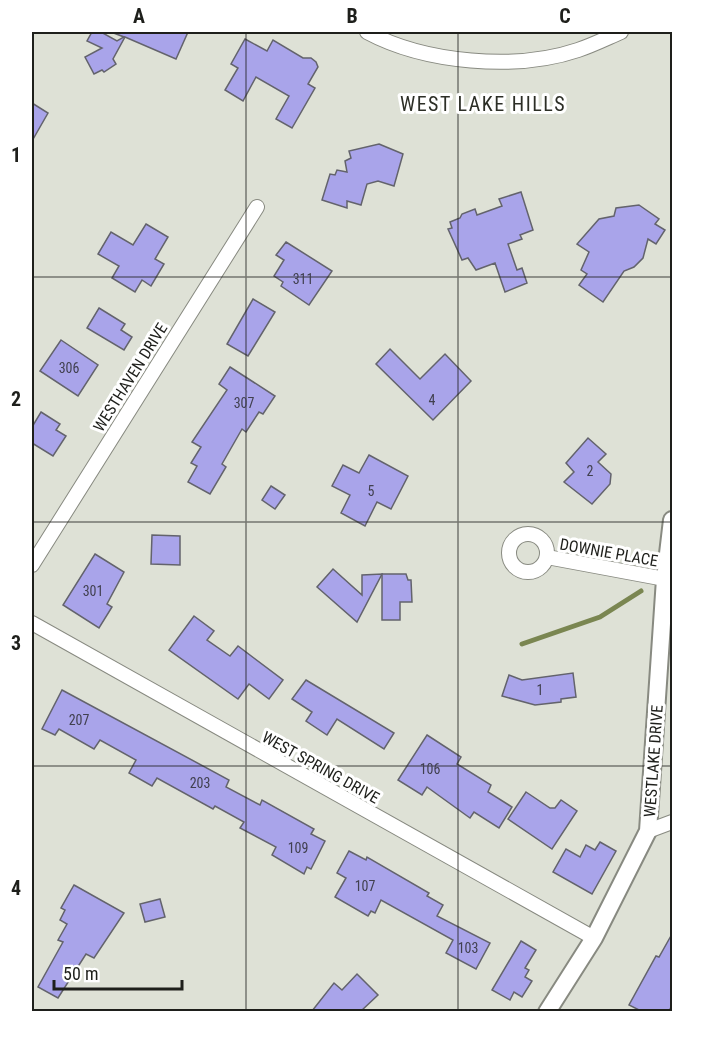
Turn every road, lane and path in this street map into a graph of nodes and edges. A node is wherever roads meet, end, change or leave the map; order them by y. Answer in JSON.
{"nodes":[{"id":1,"x":367,"y":32,"type":"edge"},
{"id":2,"x":621,"y":32,"type":"edge"},
{"id":3,"x":257,"y":207,"type":"dead end"},
{"id":4,"x":672,"y":520,"type":"edge"},
{"id":5,"x":547,"y":557,"type":"dead end"},
{"id":6,"x":32,"y":565,"type":"edge"},
{"id":7,"x":665,"y":579,"type":"junction"},
{"id":8,"x":32,"y":624,"type":"edge"},
{"id":9,"x":672,"y":822,"type":"edge"},
{"id":10,"x":648,"y":831,"type":"junction"},
{"id":11,"x":594,"y":938,"type":"junction"},
{"id":12,"x":547,"y":1011,"type":"edge"}],
"edges":[{"from":1,"to":2,"type":"street"},
{"from":3,"to":6,"type":"street","name":"WESTHAVEN DRIVE"},
{"from":4,"to":7,"type":"street","name":"WESTLAKE DRIVE"},
{"from":5,"to":7,"type":"street","name":"DOWNIE PLACE"},
{"from":7,"to":10,"type":"street","name":"WESTLAKE DRIVE"},
{"from":8,"to":11,"type":"street","name":"WEST SPRING DRIVE"},
{"from":9,"to":10,"type":"street"},
{"from":10,"to":11,"type":"street","name":"WESTLAKE DRIVE"},
{"from":11,"to":12,"type":"street","name":"WESTLAKE DRIVE"}]}
